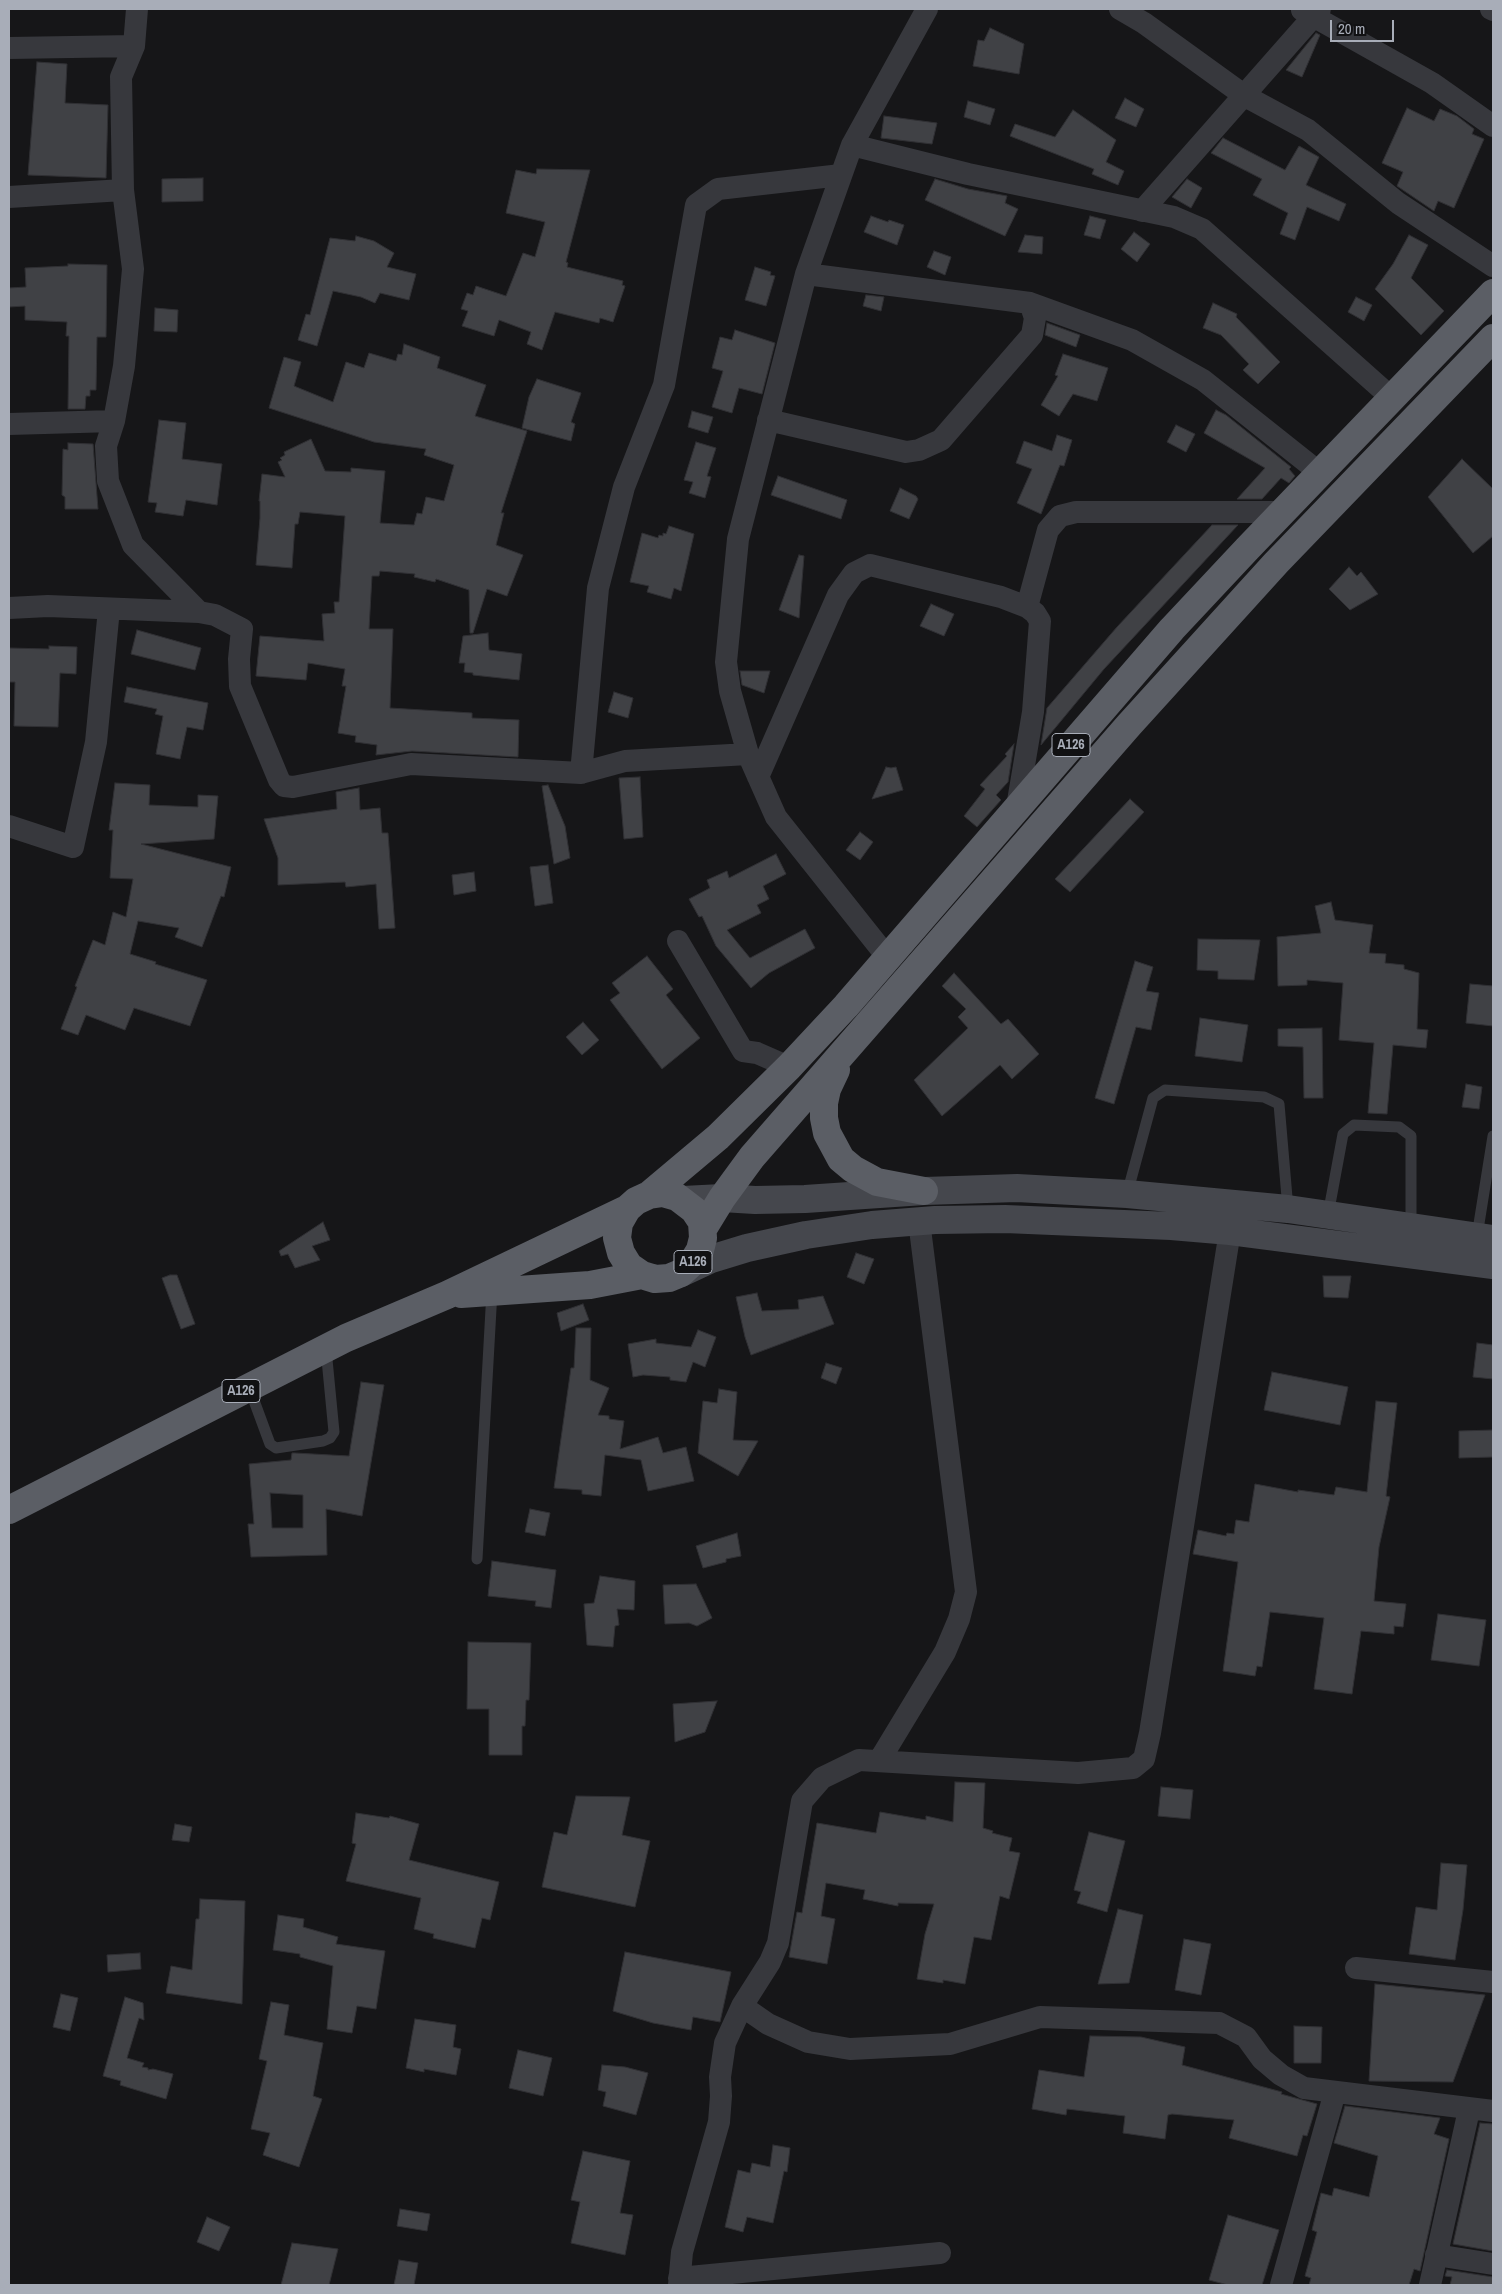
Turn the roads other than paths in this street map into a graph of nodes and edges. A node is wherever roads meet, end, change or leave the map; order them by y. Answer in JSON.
{"nodes":[{"id":1,"x":137,"y":9,"type":"edge"},
{"id":2,"x":927,"y":9,"type":"edge"},
{"id":3,"x":1120,"y":9,"type":"edge"},
{"id":4,"x":1311,"y":11,"type":"edge"},
{"id":5,"x":134,"y":46,"type":"junction"},
{"id":6,"x":9,"y":48,"type":"edge"},
{"id":7,"x":1245,"y":96,"type":"junction"},
{"id":8,"x":1493,"y":126,"type":"edge"},
{"id":9,"x":852,"y":145,"type":"junction"},
{"id":10,"x":842,"y":174,"type":"junction"},
{"id":11,"x":123,"y":190,"type":"junction"},
{"id":12,"x":9,"y":197,"type":"edge"},
{"id":13,"x":1142,"y":211,"type":"junction"},
{"id":14,"x":1493,"y":266,"type":"edge"},
{"id":15,"x":806,"y":274,"type":"junction"},
{"id":16,"x":1493,"y":293,"type":"edge"},
{"id":17,"x":1030,"y":303,"type":"junction"},
{"id":18,"x":1493,"y":338,"type":"edge"},
{"id":19,"x":1393,"y":399,"type":"junction"},
{"id":20,"x":768,"y":420,"type":"junction"},
{"id":21,"x":114,"y":421,"type":"junction"},
{"id":22,"x":9,"y":424,"type":"edge"},
{"id":23,"x":1320,"y":474,"type":"junction"},
{"id":24,"x":1282,"y":512,"type":"junction"},
{"id":25,"x":1027,"y":607,"type":"junction"},
{"id":26,"x":9,"y":608,"type":"edge"},
{"id":27,"x":109,"y":609,"type":"junction"},
{"id":28,"x":198,"y":612,"type":"junction"},
{"id":29,"x":748,"y":754,"type":"junction"},
{"id":30,"x":581,"y":773,"type":"junction"},
{"id":31,"x":758,"y":776,"type":"junction"},
{"id":32,"x":1018,"y":807,"type":"junction"},
{"id":33,"x":9,"y":826,"type":"edge"},
{"id":34,"x":678,"y":941,"type":"dead end"},
{"id":35,"x":888,"y":958,"type":"junction"},
{"id":36,"x":861,"y":1033,"type":"junction"},
{"id":37,"x":790,"y":1068,"type":"junction"},
{"id":38,"x":1493,"y":1136,"type":"edge"},
{"id":39,"x":924,"y":1191,"type":"junction"},
{"id":40,"x":1127,"y":1194,"type":"junction"},
{"id":41,"x":722,"y":1198,"type":"junction"},
{"id":42,"x":683,"y":1200,"type":"junction"},
{"id":43,"x":638,"y":1202,"type":"junction"},
{"id":44,"x":1288,"y":1209,"type":"junction"},
{"id":45,"x":1328,"y":1215,"type":"junction"},
{"id":46,"x":919,"y":1221,"type":"junction"},
{"id":47,"x":1411,"y":1227,"type":"junction"},
{"id":48,"x":703,"y":1229,"type":"junction"},
{"id":49,"x":1230,"y":1231,"type":"junction"},
{"id":50,"x":1485,"y":1238,"type":"edge"},
{"id":51,"x":1493,"y":1265,"type":"edge"},
{"id":52,"x":681,"y":1272,"type":"junction"},
{"id":53,"x":642,"y":1275,"type":"junction"},
{"id":54,"x":492,"y":1291,"type":"junction"},
{"id":55,"x":447,"y":1295,"type":"junction"},
{"id":56,"x":326,"y":1348,"type":"junction"},
{"id":57,"x":249,"y":1387,"type":"junction"},
{"id":58,"x":9,"y":1510,"type":"edge"},
{"id":59,"x":478,"y":1559,"type":"dead end"},
{"id":60,"x":879,"y":1761,"type":"junction"},
{"id":61,"x":1356,"y":1968,"type":"dead end"},
{"id":62,"x":1493,"y":1982,"type":"edge"},
{"id":63,"x":742,"y":2006,"type":"junction"},
{"id":64,"x":1335,"y":2092,"type":"junction"},
{"id":65,"x":1469,"y":2110,"type":"junction"},
{"id":66,"x":1493,"y":2111,"type":"edge"},
{"id":67,"x":940,"y":2253,"type":"dead end"},
{"id":68,"x":1436,"y":2255,"type":"junction"},
{"id":69,"x":1493,"y":2264,"type":"edge"},
{"id":70,"x":679,"y":2282,"type":"edge"},
{"id":71,"x":1281,"y":2285,"type":"edge"},
{"id":72,"x":1430,"y":2285,"type":"edge"}],
"edges":[{"from":1,"to":5,"type":"street"},
{"from":2,"to":9,"type":"street"},
{"from":3,"to":7,"type":"street"},
{"from":4,"to":7,"type":"street"},
{"from":4,"to":8,"type":"street"},
{"from":5,"to":6,"type":"street"},
{"from":5,"to":11,"type":"street"},
{"from":7,"to":13,"type":"street"},
{"from":7,"to":14,"type":"street"},
{"from":9,"to":10,"type":"street"},
{"from":9,"to":13,"type":"street"},
{"from":10,"to":15,"type":"street"},
{"from":10,"to":30,"type":"street"},
{"from":11,"to":12,"type":"street"},
{"from":11,"to":21,"type":"street"},
{"from":13,"to":19,"type":"street"},
{"from":15,"to":17,"type":"street"},
{"from":15,"to":20,"type":"street"},
{"from":16,"to":19,"type":"highway","number":"A126"},
{"from":17,"to":20,"type":"street"},
{"from":17,"to":23,"type":"street"},
{"from":18,"to":36,"type":"highway","number":"A126"},
{"from":19,"to":23,"type":"highway","number":"A126"},
{"from":20,"to":29,"type":"street"},
{"from":21,"to":22,"type":"street"},
{"from":21,"to":28,"type":"street"},
{"from":23,"to":24,"type":"highway","number":"A126"},
{"from":24,"to":25,"type":"street"},
{"from":24,"to":32,"type":"highway","number":"A126"},
{"from":25,"to":31,"type":"street"},
{"from":25,"to":32,"type":"street"},
{"from":26,"to":27,"type":"street"},
{"from":27,"to":28,"type":"street"},
{"from":27,"to":33,"type":"street"},
{"from":28,"to":30,"type":"street"},
{"from":29,"to":30,"type":"street"},
{"from":29,"to":31,"type":"street"},
{"from":31,"to":35,"type":"street"},
{"from":32,"to":35,"type":"highway","number":"A126"},
{"from":34,"to":37,"type":"street"},
{"from":35,"to":37,"type":"highway","number":"A126"},
{"from":36,"to":39,"type":"highway"},
{"from":36,"to":41,"type":"highway","number":"A126"},
{"from":37,"to":43,"type":"highway","number":"A126"},
{"from":38,"to":50,"type":"lane"},
{"from":39,"to":40,"type":"main road"},
{"from":39,"to":41,"type":"main road"},
{"from":40,"to":44,"type":"main road"},
{"from":40,"to":44,"type":"lane"},
{"from":41,"to":42,"type":"main road"},
{"from":41,"to":48,"type":"highway","number":"A126"},
{"from":42,"to":43,"type":"highway","number":"A126"},
{"from":42,"to":48,"type":"highway","number":"A126"},
{"from":43,"to":53,"type":"highway","number":"A126"},
{"from":43,"to":55,"type":"highway","number":"A126"},
{"from":44,"to":45,"type":"main road"},
{"from":45,"to":47,"type":"main road"},
{"from":45,"to":47,"type":"lane"},
{"from":46,"to":49,"type":"main road"},
{"from":46,"to":52,"type":"main road"},
{"from":46,"to":60,"type":"street"},
{"from":47,"to":50,"type":"main road"},
{"from":48,"to":52,"type":"highway","number":"A126"},
{"from":49,"to":51,"type":"main road"},
{"from":49,"to":60,"type":"street"},
{"from":52,"to":53,"type":"highway","number":"A126"},
{"from":53,"to":54,"type":"highway","number":"A126"},
{"from":54,"to":55,"type":"highway","number":"A126"},
{"from":54,"to":59,"type":"lane"},
{"from":55,"to":56,"type":"highway","number":"A126"},
{"from":56,"to":57,"type":"highway","number":"A126"},
{"from":56,"to":57,"type":"lane"},
{"from":57,"to":58,"type":"highway","number":"A126"},
{"from":60,"to":63,"type":"street"},
{"from":61,"to":62,"type":"street"},
{"from":63,"to":64,"type":"street"},
{"from":63,"to":70,"type":"street"},
{"from":64,"to":65,"type":"street"},
{"from":64,"to":71,"type":"street"},
{"from":65,"to":66,"type":"street"},
{"from":65,"to":68,"type":"street"},
{"from":67,"to":70,"type":"street"},
{"from":68,"to":69,"type":"street"},
{"from":68,"to":72,"type":"street"}]}
